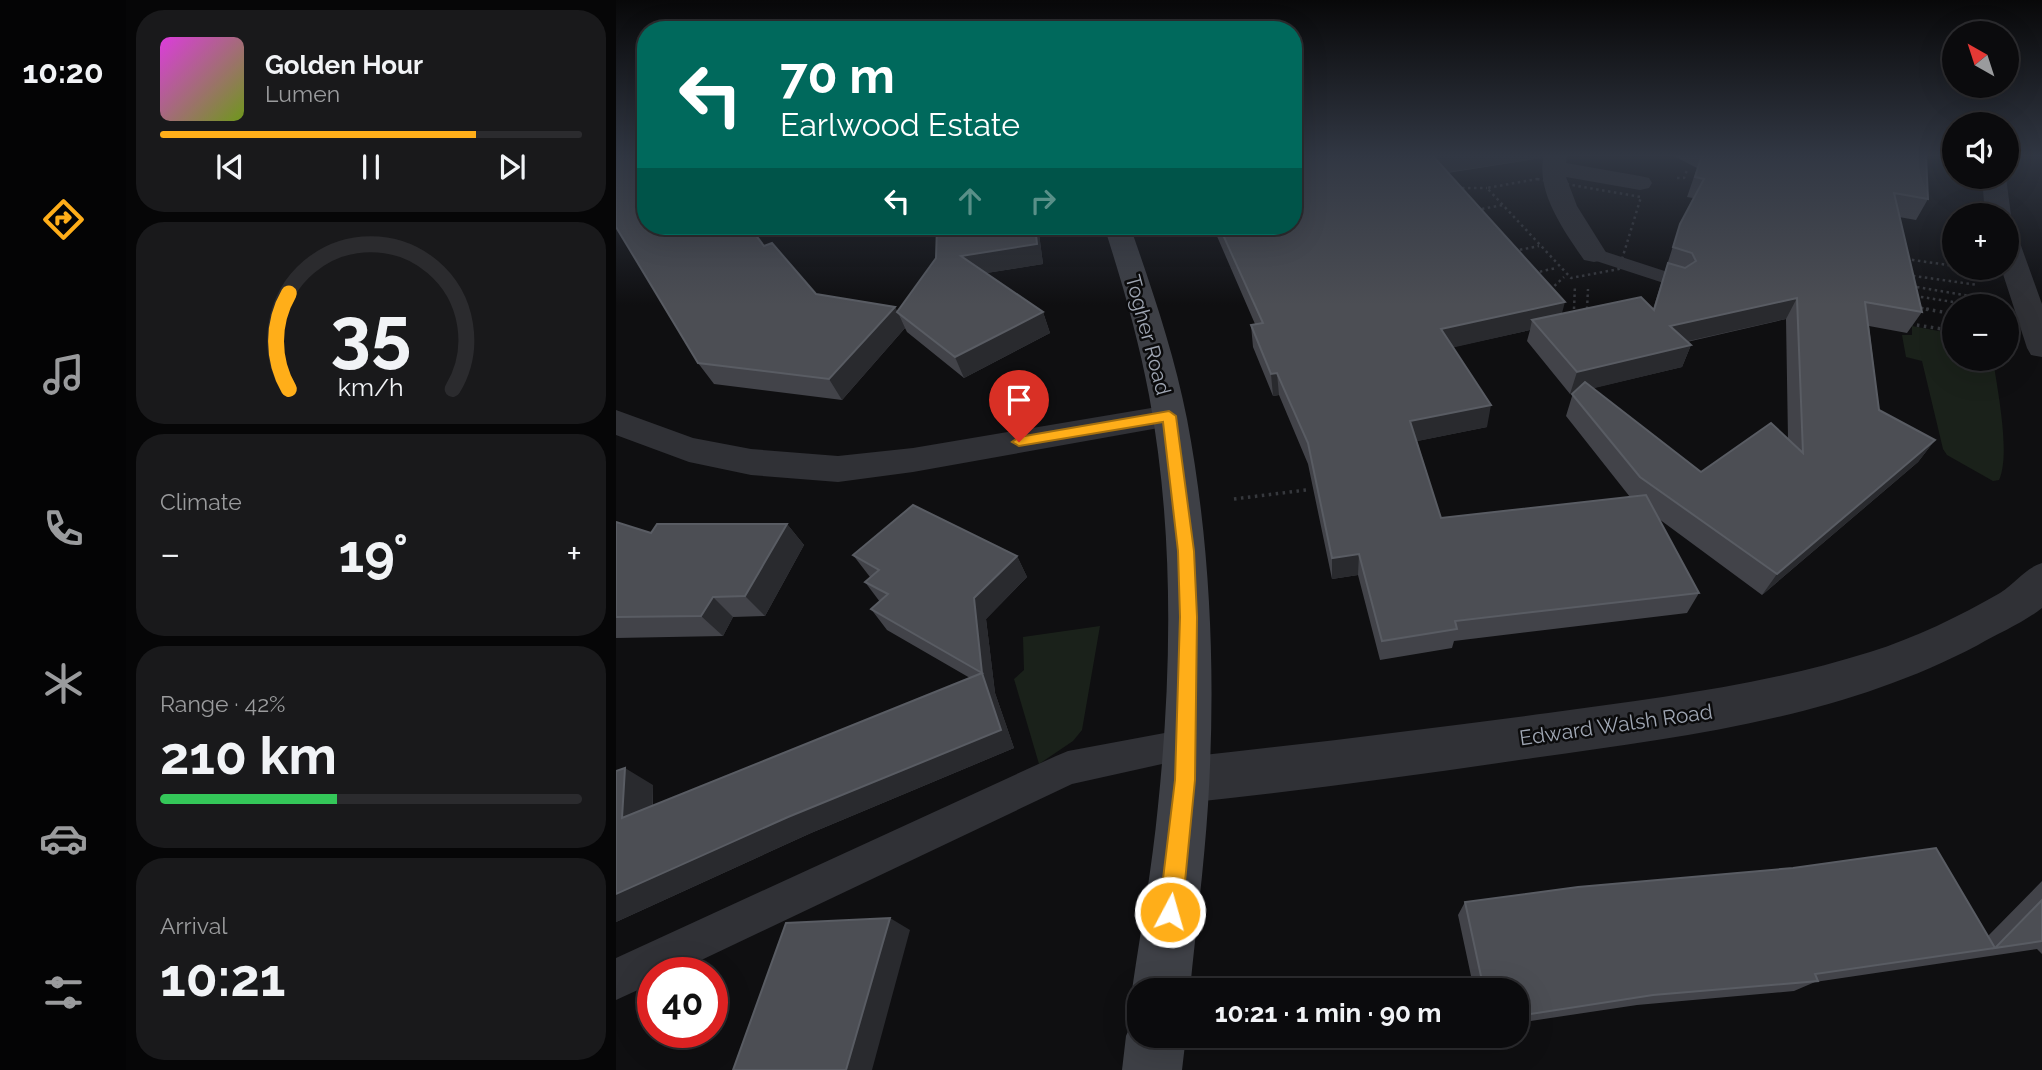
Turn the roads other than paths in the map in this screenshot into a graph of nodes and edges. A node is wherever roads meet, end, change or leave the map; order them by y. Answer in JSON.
{"nodes":[{"id":1,"x":1565,"y":205,"type":"edge"},
{"id":2,"x":1120,"y":235,"type":"edge"},
{"id":3,"x":1594,"y":254,"type":"joint"},
{"id":4,"x":2019,"y":270,"type":"edge"},
{"id":5,"x":1676,"y":281,"type":"edge"},
{"id":6,"x":2035,"y":306,"type":"edge"},
{"id":7,"x":2042,"y":348,"type":"edge"},
{"id":8,"x":1169,"y":416,"type":"junction"},
{"id":9,"x":616,"y":421,"type":"edge"},
{"id":10,"x":2037,"y":595,"type":"edge"},
{"id":11,"x":1186,"y":762,"type":"junction"},
{"id":12,"x":1162,"y":978,"type":"edge"},
{"id":13,"x":616,"y":979,"type":"edge"},
{"id":14,"x":1155,"y":1048,"type":"edge"},
{"id":15,"x":1152,"y":1070,"type":"edge"}],
"edges":[{"from":1,"to":3,"type":"street"},
{"from":2,"to":8,"type":"street","name":"Togher Road"},
{"from":3,"to":5,"type":"lane"},
{"from":4,"to":6,"type":"street"},
{"from":6,"to":7,"type":"street"},
{"from":8,"to":9,"type":"street"},
{"from":8,"to":11,"type":"street","name":"Togher Road"},
{"from":10,"to":11,"type":"street","name":"Edward Walsh Road"},
{"from":11,"to":12,"type":"street","name":"Togher Road"},
{"from":11,"to":13,"type":"lane"},
{"from":14,"to":15,"type":"street"}]}
